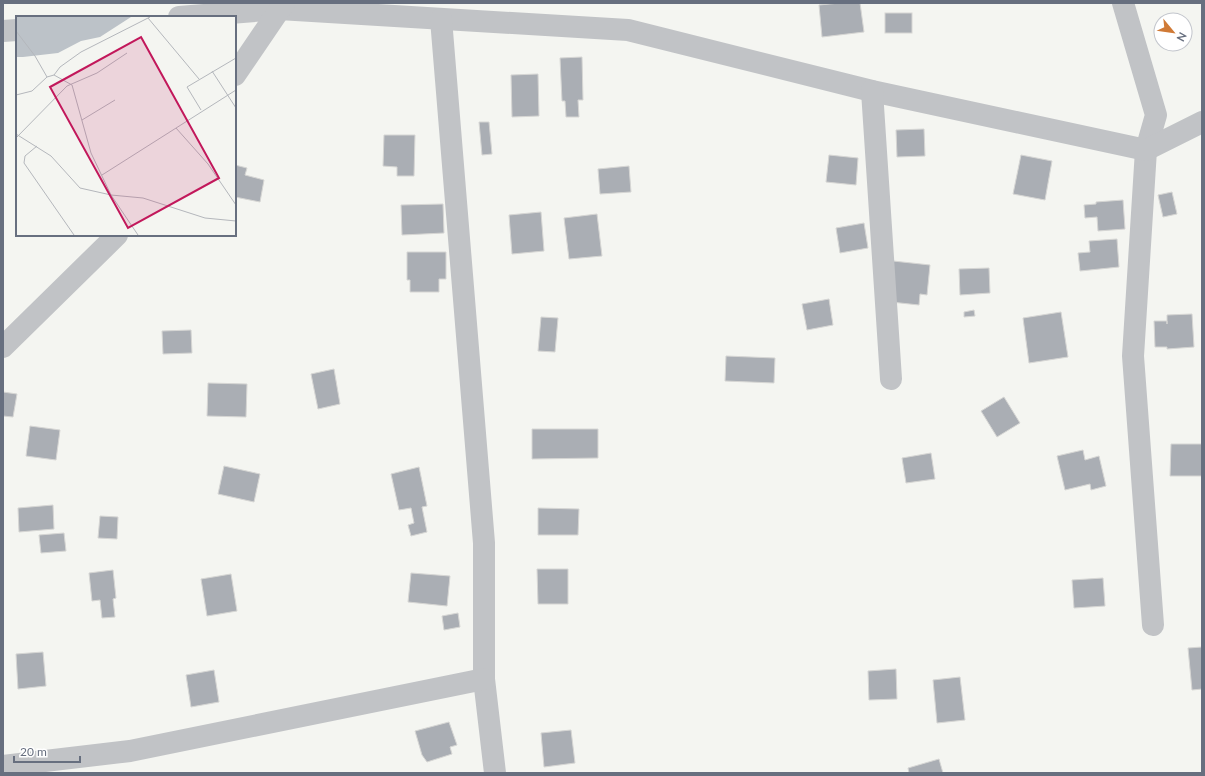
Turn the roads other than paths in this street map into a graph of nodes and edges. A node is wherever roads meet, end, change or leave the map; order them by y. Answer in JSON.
{"nodes":[{"id":1,"x":1123,"y":3,"type":"edge"},
{"id":2,"x":282,"y":6,"type":"edge"},
{"id":3,"x":187,"y":16,"type":"edge"},
{"id":4,"x":441,"y":19,"type":"junction"},
{"id":5,"x":16,"y":30,"type":"edge"},
{"id":6,"x":3,"y":31,"type":"edge"},
{"id":7,"x":236,"y":74,"type":"edge"},
{"id":8,"x":872,"y":91,"type":"junction"},
{"id":9,"x":1202,"y":122,"type":"edge"},
{"id":10,"x":1146,"y":150,"type":"junction"},
{"id":11,"x":116,"y":236,"type":"edge"},
{"id":12,"x":3,"y":347,"type":"edge"},
{"id":13,"x":891,"y":379,"type":"dead end"},
{"id":14,"x":1153,"y":625,"type":"dead end"},
{"id":15,"x":484,"y":679,"type":"junction"},
{"id":16,"x":3,"y":766,"type":"edge"},
{"id":17,"x":495,"y":773,"type":"edge"}],
"edges":[{"from":1,"to":10,"type":"street"},
{"from":2,"to":3,"type":"street"},
{"from":2,"to":4,"type":"street"},
{"from":2,"to":7,"type":"street"},
{"from":4,"to":8,"type":"street"},
{"from":4,"to":15,"type":"street"},
{"from":5,"to":6,"type":"street"},
{"from":8,"to":10,"type":"street"},
{"from":8,"to":13,"type":"street"},
{"from":9,"to":10,"type":"street"},
{"from":10,"to":14,"type":"street"},
{"from":11,"to":12,"type":"street"},
{"from":15,"to":16,"type":"street"},
{"from":15,"to":17,"type":"street"}]}
